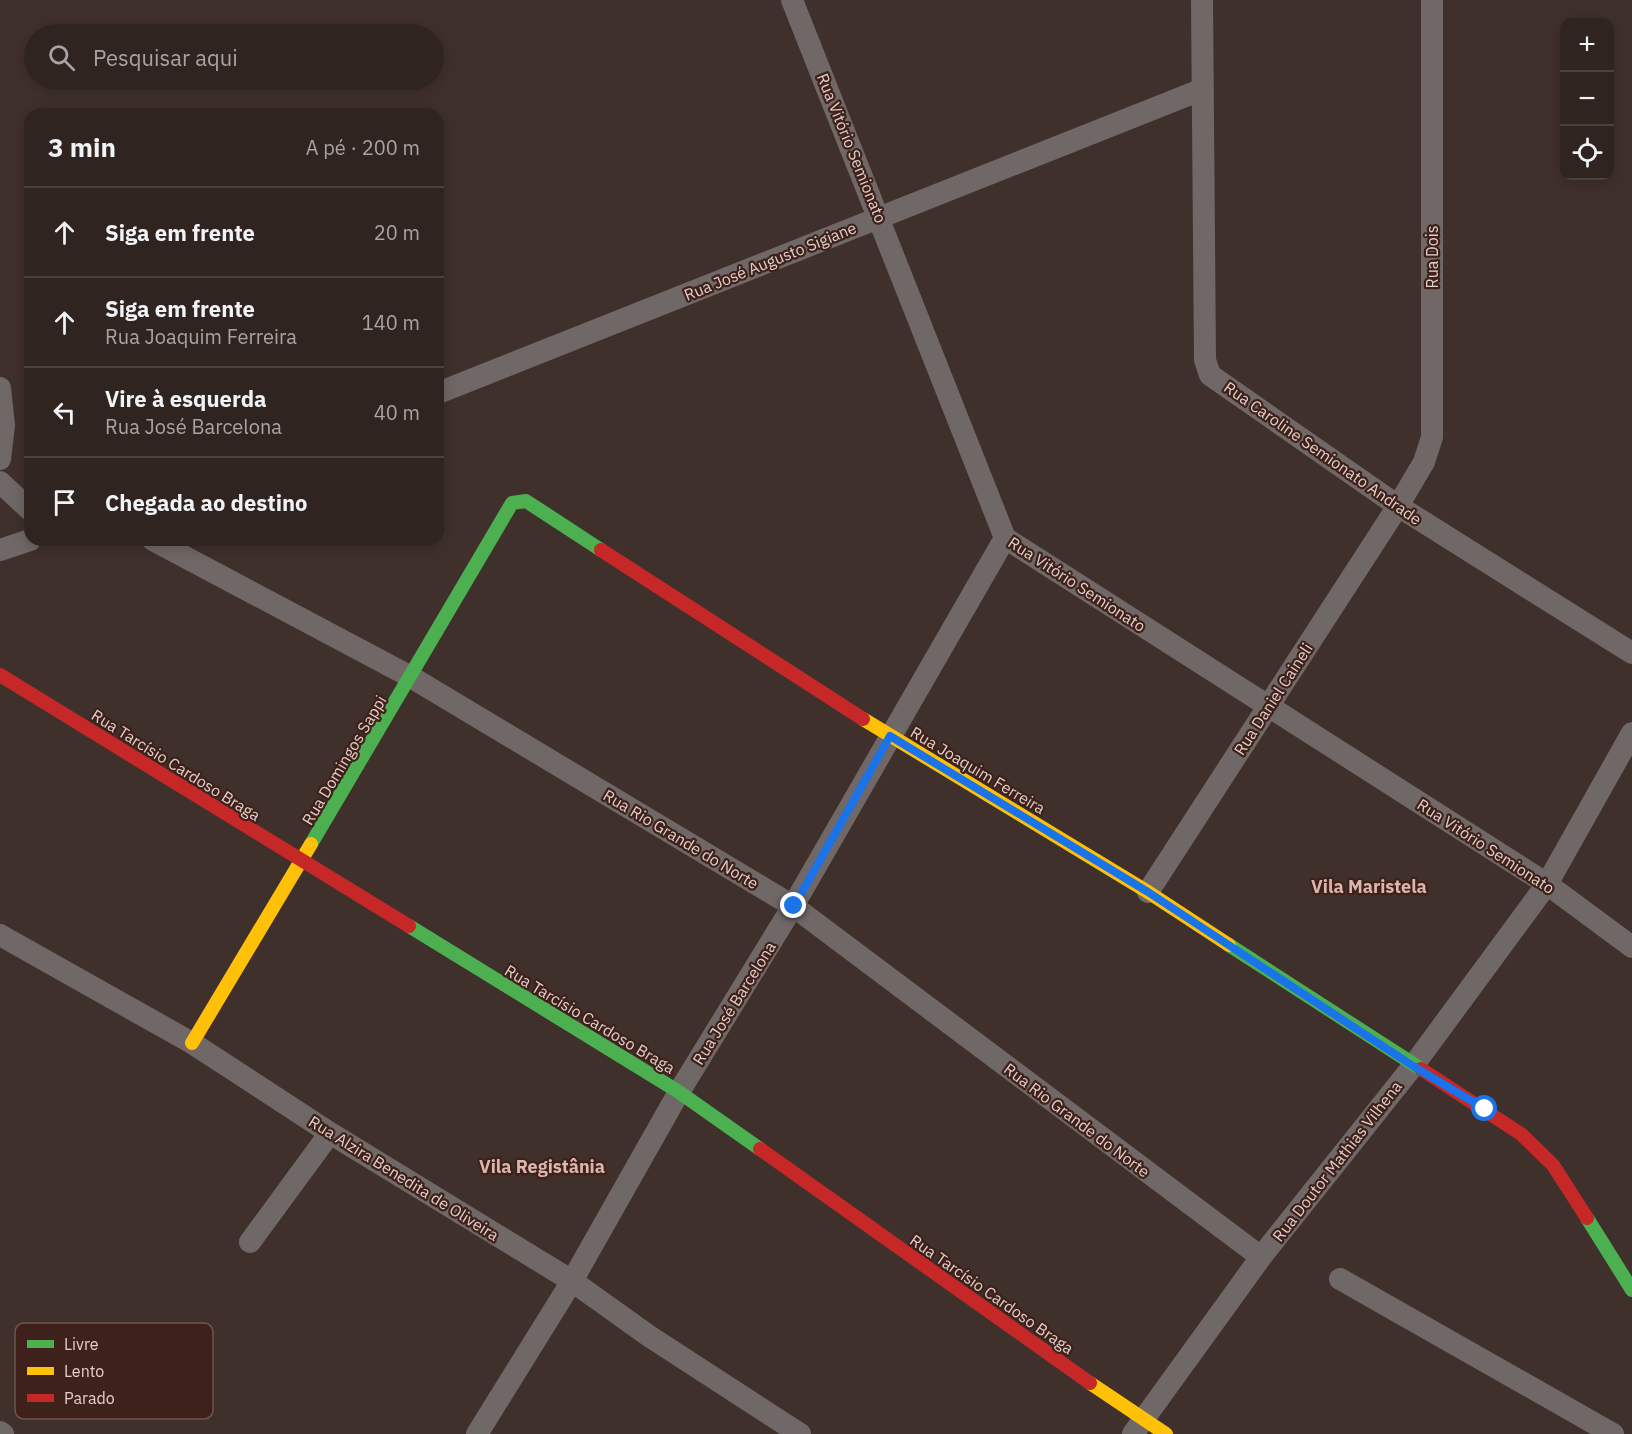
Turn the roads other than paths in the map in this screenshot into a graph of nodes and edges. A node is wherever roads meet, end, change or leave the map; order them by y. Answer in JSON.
{"nodes":[{"id":1,"x":792,"y":0,"type":"edge"},
{"id":2,"x":1202,"y":0,"type":"edge"},
{"id":3,"x":1431,"y":0,"type":"edge"},
{"id":4,"x":1203,"y":89,"type":"junction"},
{"id":5,"x":879,"y":217,"type":"junction"},
{"id":6,"x":0,"y":388,"type":"edge"},
{"id":7,"x":444,"y":391,"type":"edge"},
{"id":8,"x":0,"y":459,"type":"edge"},
{"id":9,"x":0,"y":482,"type":"edge"},
{"id":10,"x":526,"y":501,"type":"joint"},
{"id":11,"x":24,"y":504,"type":"edge"},
{"id":12,"x":1398,"y":506,"type":"junction"},
{"id":13,"x":1005,"y":538,"type":"junction"},
{"id":14,"x":24,"y":542,"type":"edge"},
{"id":15,"x":164,"y":546,"type":"edge"},
{"id":16,"x":0,"y":550,"type":"edge"},
{"id":17,"x":1632,"y":653,"type":"edge"},
{"id":18,"x":0,"y":675,"type":"edge"},
{"id":19,"x":411,"y":677,"type":"junction"},
{"id":20,"x":1268,"y":708,"type":"junction"},
{"id":21,"x":1632,"y":733,"type":"edge"},
{"id":22,"x":890,"y":736,"type":"junction"},
{"id":23,"x":302,"y":862,"type":"junction"},
{"id":24,"x":1547,"y":884,"type":"junction"},
{"id":25,"x":1148,"y":892,"type":"junction"},
{"id":26,"x":794,"y":906,"type":"junction"},
{"id":27,"x":0,"y":935,"type":"edge"},
{"id":28,"x":1632,"y":947,"type":"edge"},
{"id":29,"x":192,"y":1043,"type":"junction"},
{"id":30,"x":1413,"y":1066,"type":"junction"},
{"id":31,"x":679,"y":1092,"type":"junction"},
{"id":32,"x":330,"y":1133,"type":"junction"},
{"id":33,"x":250,"y":1242,"type":"dead end"},
{"id":34,"x":1261,"y":1257,"type":"junction"},
{"id":35,"x":1341,"y":1279,"type":"dead end"},
{"id":36,"x":572,"y":1281,"type":"junction"},
{"id":37,"x":1632,"y":1290,"type":"edge"},
{"id":38,"x":1138,"y":1428,"type":"edge"},
{"id":39,"x":477,"y":1434,"type":"edge"},
{"id":40,"x":800,"y":1434,"type":"edge"},
{"id":41,"x":1166,"y":1434,"type":"edge"},
{"id":42,"x":1613,"y":1434,"type":"edge"}],
"edges":[{"from":1,"to":5,"type":"street","name":"Rua Vitório Semionato"},
{"from":2,"to":4,"type":"street","name":"Rua Caroline Semionato Andrade"},
{"from":3,"to":12,"type":"street","name":"Rua Dois"},
{"from":4,"to":5,"type":"street","name":"Rua José Augusto Sigiane"},
{"from":4,"to":12,"type":"street","name":"Rua Caroline Semionato Andrade"},
{"from":5,"to":7,"type":"street","name":"Rua José Augusto Sigiane"},
{"from":5,"to":13,"type":"street","name":"Rua Vitório Semionato"},
{"from":6,"to":8,"type":"street"},
{"from":9,"to":11,"type":"street"},
{"from":10,"to":19,"type":"street","name":"Rua Domingos Sappi"},
{"from":10,"to":22,"type":"street","name":"Rua Joaquim Ferreira"},
{"from":12,"to":17,"type":"street","name":"Rua Caroline Semionato Andrade"},
{"from":12,"to":20,"type":"street","name":"Rua Daniel Caineli"},
{"from":13,"to":20,"type":"street","name":"Rua Vitório Semionato"},
{"from":13,"to":22,"type":"street","name":"Rua José Barcelona"},
{"from":14,"to":16,"type":"street"},
{"from":15,"to":19,"type":"street","name":"Rua Rio Grande do Norte"},
{"from":18,"to":23,"type":"street","name":"Rua Tarcísio Cardoso Braga"},
{"from":19,"to":23,"type":"street","name":"Rua Domingos Sappi"},
{"from":19,"to":26,"type":"street","name":"Rua Rio Grande do Norte"},
{"from":20,"to":24,"type":"street","name":"Rua Vitório Semionato"},
{"from":20,"to":25,"type":"street","name":"Rua Daniel Caineli"},
{"from":21,"to":24,"type":"street","name":"Rua Doutor Mathias Vilhena"},
{"from":22,"to":25,"type":"street","name":"Rua Joaquim Ferreira"},
{"from":22,"to":26,"type":"street","name":"Rua José Barcelona"},
{"from":23,"to":29,"type":"street","name":"Rua Domingos Sappi"},
{"from":23,"to":31,"type":"street","name":"Rua Tarcísio Cardoso Braga"},
{"from":24,"to":28,"type":"street","name":"Rua Vitório Semionato"},
{"from":24,"to":30,"type":"street","name":"Rua Doutor Mathias Vilhena"},
{"from":25,"to":30,"type":"street","name":"Rua Joaquim Ferreira"},
{"from":26,"to":31,"type":"street","name":"Rua José Barcelona"},
{"from":26,"to":34,"type":"street","name":"Rua Rio Grande do Norte"},
{"from":27,"to":29,"type":"street","name":"Rua Alzira Benedita de Oliveira"},
{"from":29,"to":32,"type":"street","name":"Rua Alzira Benedita de Oliveira"},
{"from":30,"to":34,"type":"street","name":"Rua Doutor Mathias Vilhena"},
{"from":30,"to":37,"type":"street","name":"Rua Joaquim Ferreira"},
{"from":31,"to":36,"type":"street","name":"Rua José Barcelona"},
{"from":31,"to":38,"type":"street","name":"Rua Tarcísio Cardoso Braga"},
{"from":32,"to":33,"type":"street"},
{"from":32,"to":36,"type":"street","name":"Rua Alzira Benedita de Oliveira"},
{"from":34,"to":38,"type":"street","name":"Rua Doutor Mathias Vilhena"},
{"from":35,"to":42,"type":"street"},
{"from":36,"to":39,"type":"street","name":"Rua José Barcelona"},
{"from":36,"to":40,"type":"street","name":"Rua Alzira Benedita de Oliveira"},
{"from":38,"to":41,"type":"street","name":"Rua Tarcísio Cardoso Braga"}]}
